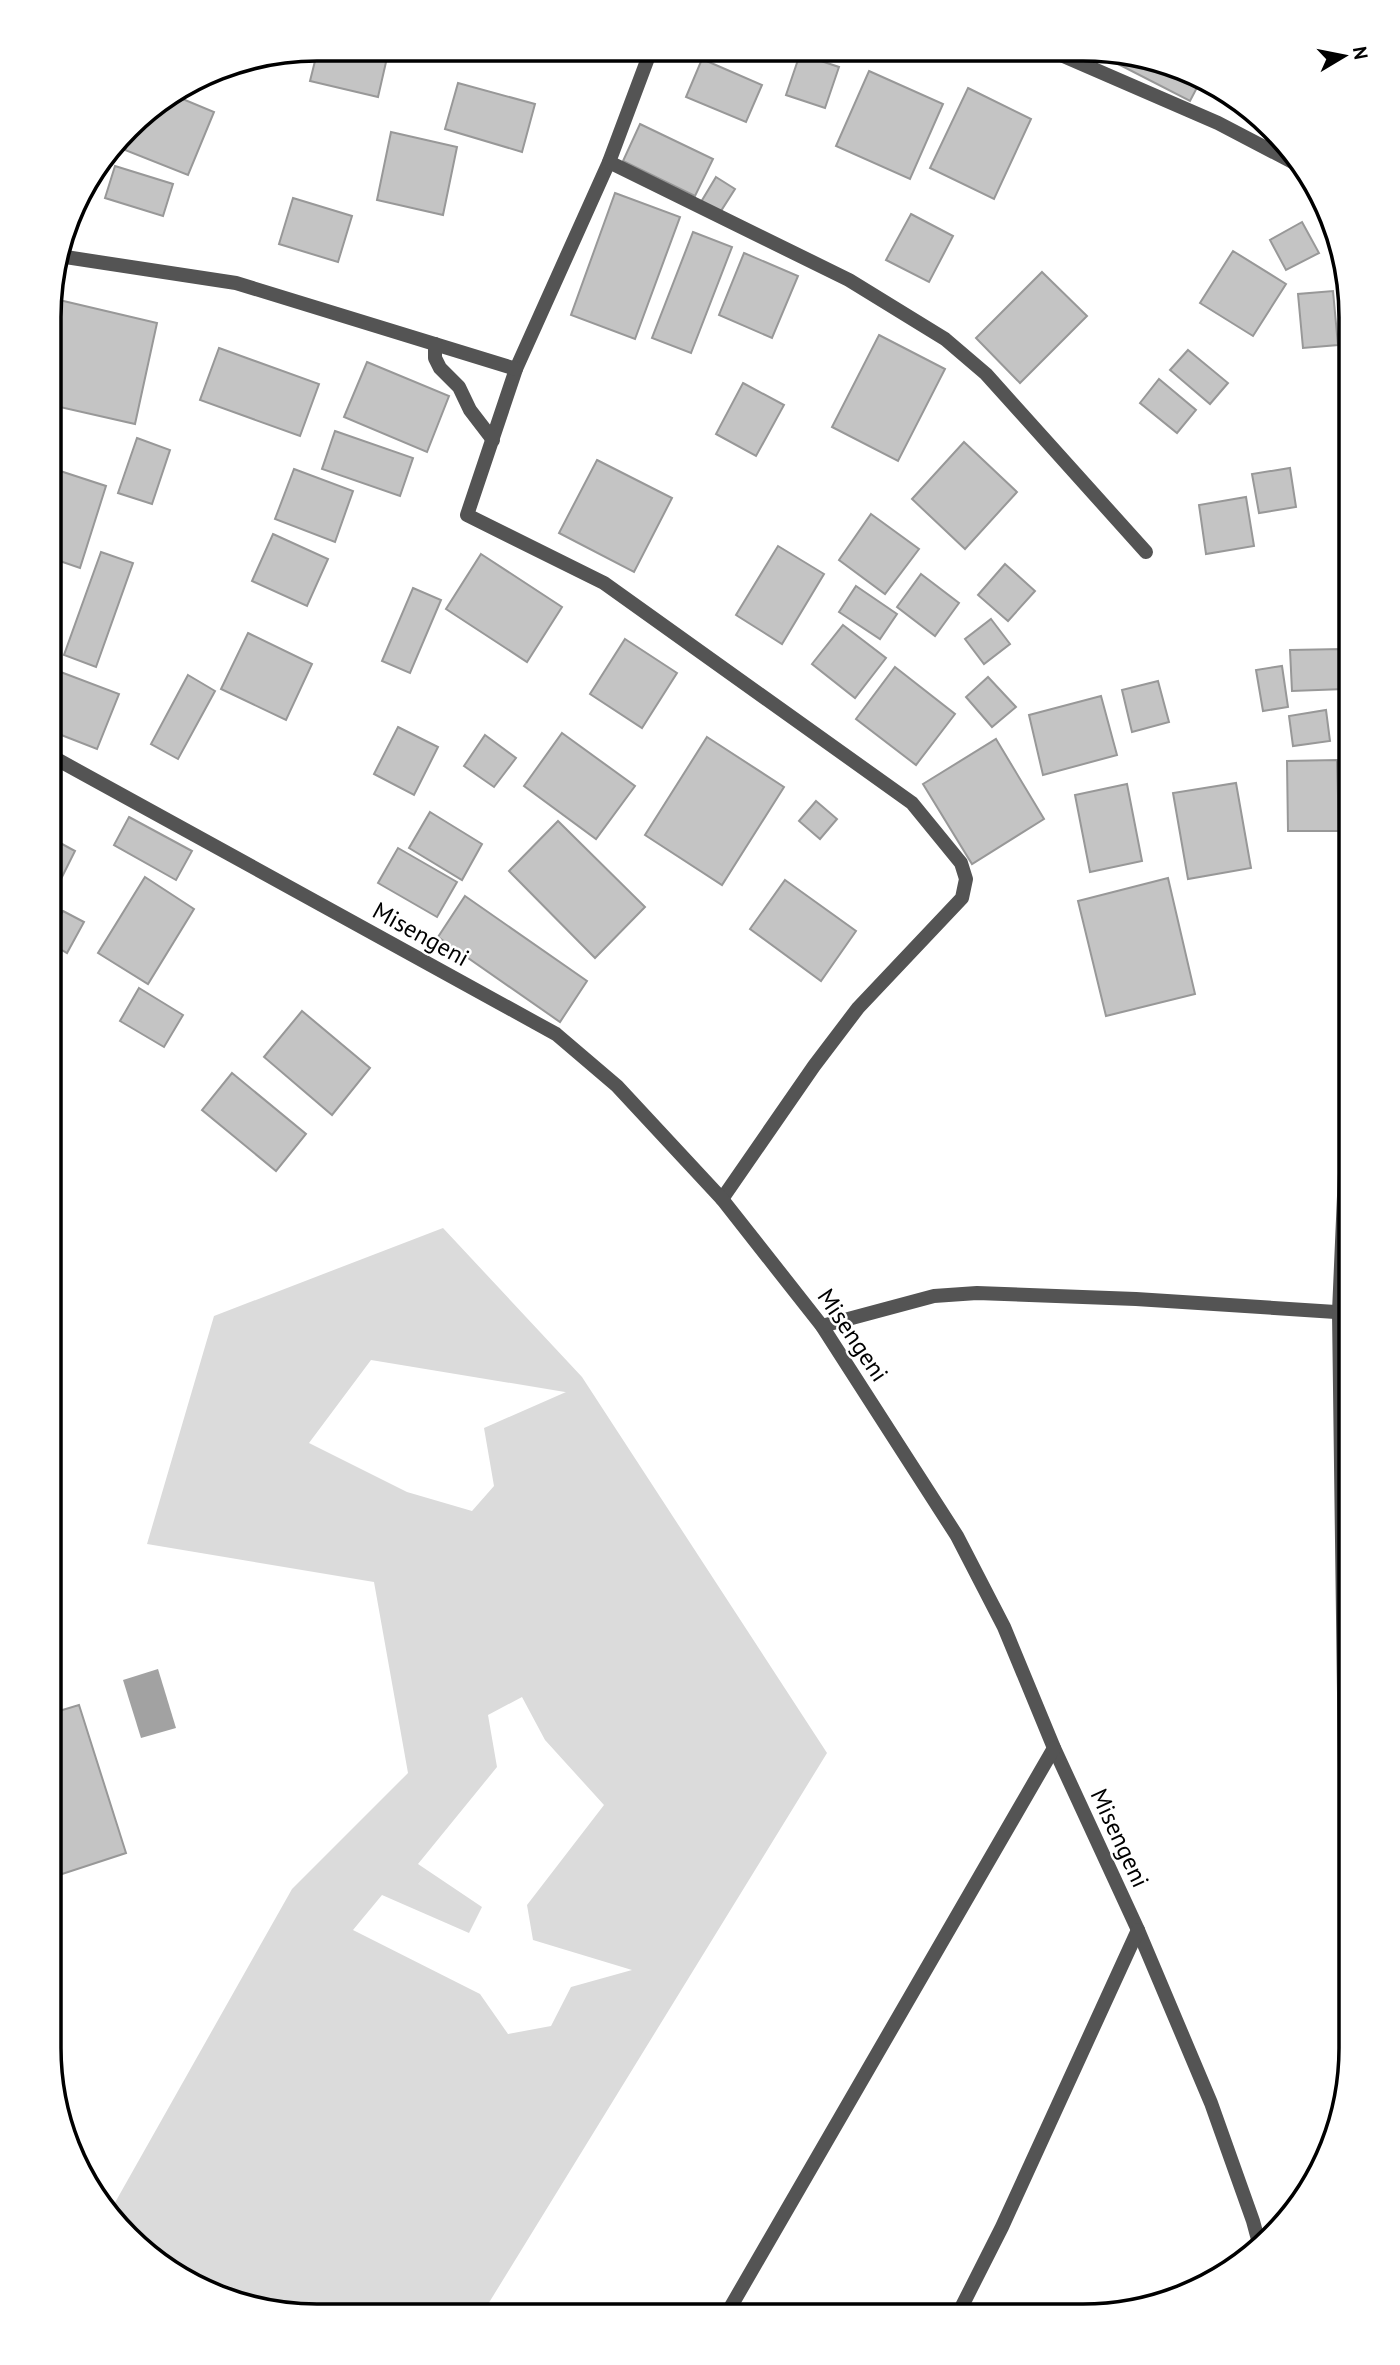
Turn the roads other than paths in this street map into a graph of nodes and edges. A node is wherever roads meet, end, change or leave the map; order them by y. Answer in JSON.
{"nodes":[{"id":1,"x":647,"y":61,"type":"edge"},
{"id":2,"x":1075,"y":61,"type":"edge"},
{"id":3,"x":1282,"y":157,"type":"edge"},
{"id":4,"x":608,"y":162,"type":"junction"},
{"id":5,"x":68,"y":257,"type":"edge"},
{"id":6,"x":435,"y":344,"type":"junction"},
{"id":7,"x":516,"y":369,"type":"junction"},
{"id":8,"x":492,"y":440,"type":"junction"},
{"id":9,"x":1146,"y":552,"type":"dead end"},
{"id":10,"x":61,"y":762,"type":"edge"},
{"id":11,"x":722,"y":1199,"type":"junction"},
{"id":12,"x":1339,"y":1312,"type":"edge"},
{"id":13,"x":822,"y":1326,"type":"junction"},
{"id":14,"x":1054,"y":1748,"type":"junction"},
{"id":15,"x":1138,"y":1930,"type":"junction"},
{"id":16,"x":1256,"y":2236,"type":"edge"},
{"id":17,"x":732,"y":2304,"type":"edge"},
{"id":18,"x":963,"y":2304,"type":"edge"}],
"edges":[{"from":1,"to":4,"type":"street"},
{"from":2,"to":3,"type":"street"},
{"from":4,"to":7,"type":"street"},
{"from":4,"to":9,"type":"street"},
{"from":5,"to":6,"type":"street"},
{"from":6,"to":7,"type":"street"},
{"from":6,"to":8,"type":"street"},
{"from":7,"to":8,"type":"street"},
{"from":8,"to":11,"type":"street"},
{"from":10,"to":11,"type":"street","name":"Misengeni"},
{"from":11,"to":13,"type":"street","name":"Misengeni"},
{"from":12,"to":13,"type":"street"},
{"from":13,"to":14,"type":"street","name":"Misengeni"},
{"from":14,"to":15,"type":"street","name":"Misengeni"},
{"from":14,"to":17,"type":"street"},
{"from":15,"to":16,"type":"street","name":"Misengeni"},
{"from":15,"to":18,"type":"street"}]}
